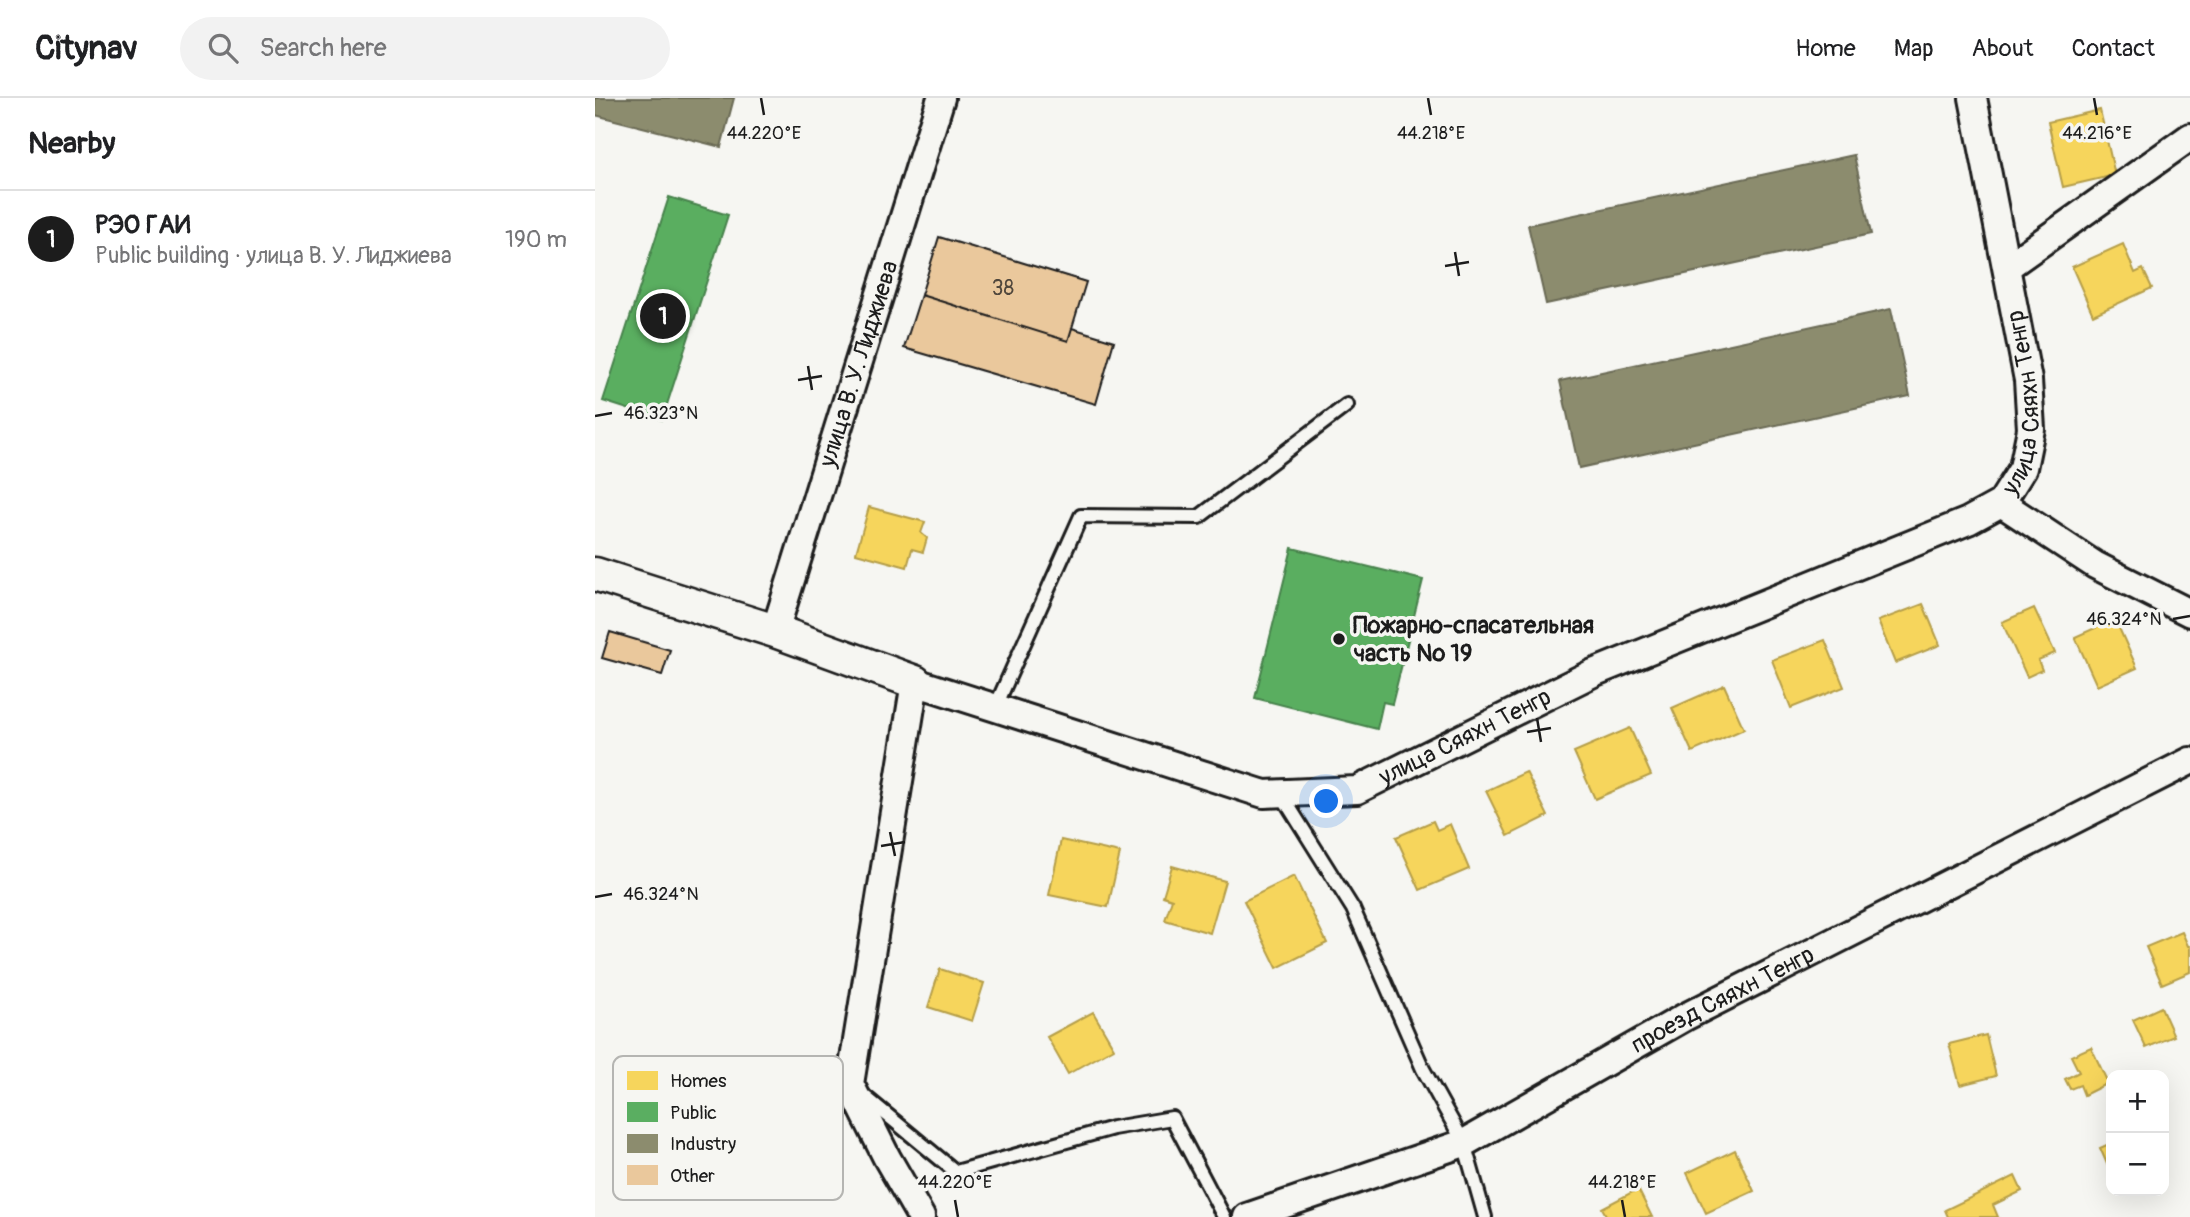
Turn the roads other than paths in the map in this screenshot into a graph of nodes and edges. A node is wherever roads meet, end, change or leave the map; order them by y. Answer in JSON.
{"nodes":[{"id":1,"x":941,"y":98,"type":"edge"},
{"id":2,"x":1973,"y":98,"type":"edge"},
{"id":3,"x":2190,"y":138,"type":"edge"},
{"id":4,"x":2007,"y":267,"type":"junction"},
{"id":5,"x":1347,"y":405,"type":"dead end"},
{"id":6,"x":2001,"y":503,"type":"junction"},
{"id":7,"x":595,"y":574,"type":"edge"},
{"id":8,"x":2184,"y":602,"type":"edge"},
{"id":9,"x":775,"y":631,"type":"junction"},
{"id":10,"x":915,"y":682,"type":"junction"},
{"id":11,"x":995,"y":708,"type":"junction"},
{"id":12,"x":2190,"y":761,"type":"edge"},
{"id":13,"x":1280,"y":793,"type":"junction"},
{"id":14,"x":849,"y":1084,"type":"junction"},
{"id":15,"x":1464,"y":1143,"type":"junction"},
{"id":16,"x":921,"y":1217,"type":"edge"},
{"id":17,"x":1224,"y":1217,"type":"edge"},
{"id":18,"x":1247,"y":1217,"type":"edge"},
{"id":19,"x":1485,"y":1217,"type":"edge"}],
"edges":[{"from":1,"to":9,"type":"street","name":"улица В. У. Лиджиева"},
{"from":2,"to":4,"type":"street","name":"улица Сяяхн Тенгр"},
{"from":3,"to":4,"type":"street"},
{"from":4,"to":6,"type":"street","name":"улица Сяяхн Тенгр"},
{"from":5,"to":11,"type":"lane"},
{"from":6,"to":8,"type":"street"},
{"from":6,"to":13,"type":"street","name":"улица Сяяхн Тенгр"},
{"from":7,"to":9,"type":"street"},
{"from":9,"to":10,"type":"street"},
{"from":10,"to":11,"type":"street","name":"улица Сяяхн Тенгр"},
{"from":10,"to":14,"type":"street"},
{"from":11,"to":13,"type":"street","name":"улица Сяяхн Тенгр"},
{"from":12,"to":15,"type":"street","name":"проезд Сяяхн Тенгр"},
{"from":13,"to":15,"type":"lane"},
{"from":14,"to":16,"type":"street"},
{"from":14,"to":17,"type":"lane"},
{"from":15,"to":18,"type":"street","name":"проезд Сяяхн Тенгр"},
{"from":15,"to":19,"type":"lane"}]}
